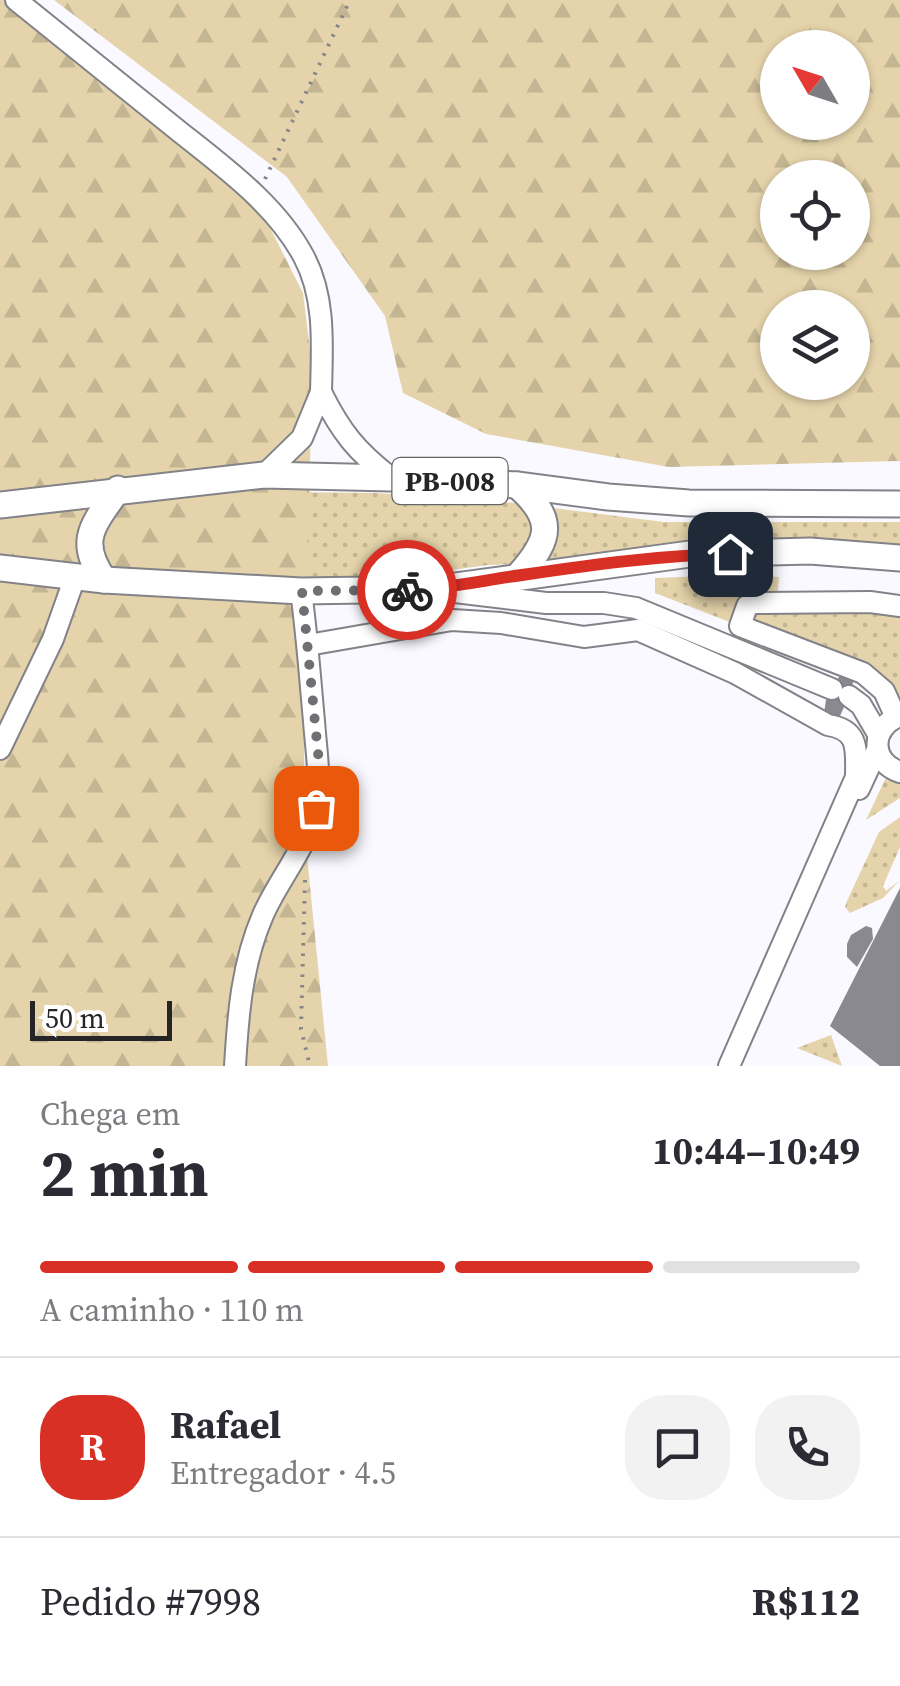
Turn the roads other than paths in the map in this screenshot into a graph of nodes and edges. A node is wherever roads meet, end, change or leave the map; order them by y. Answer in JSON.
{"nodes":[{"id":1,"x":16,"y":0,"type":"edge"},
{"id":2,"x":321,"y":392,"type":"junction"},
{"id":3,"x":264,"y":475,"type":"junction"},
{"id":4,"x":391,"y":478,"type":"junction"},
{"id":5,"x":517,"y":486,"type":"junction"},
{"id":6,"x":118,"y":489,"type":"junction"},
{"id":7,"x":900,"y":504,"type":"edge"},
{"id":8,"x":0,"y":505,"type":"edge"},
{"id":9,"x":900,"y":558,"type":"edge"},
{"id":10,"x":0,"y":568,"type":"edge"},
{"id":11,"x":519,"y":575,"type":"junction"},
{"id":12,"x":75,"y":577,"type":"junction"},
{"id":13,"x":104,"y":580,"type":"junction"},
{"id":14,"x":433,"y":590,"type":"junction"},
{"id":15,"x":302,"y":591,"type":"junction"},
{"id":16,"x":900,"y":606,"type":"edge"},
{"id":17,"x":308,"y":644,"type":"junction"},
{"id":18,"x":900,"y":715,"type":"edge"},
{"id":19,"x":878,"y":742,"type":"junction"},
{"id":20,"x":0,"y":749,"type":"edge"},
{"id":21,"x":900,"y":772,"type":"edge"},
{"id":22,"x":235,"y":1066,"type":"edge"},
{"id":23,"x":732,"y":1066,"type":"edge"}],
"edges":[{"from":1,"to":2,"type":"street"},
{"from":2,"to":3,"type":"street"},
{"from":2,"to":4,"type":"street"},
{"from":3,"to":4,"type":"main road","number":"PB-008"},
{"from":3,"to":6,"type":"main road","number":"PB-008"},
{"from":4,"to":5,"type":"main road","number":"PB-008"},
{"from":5,"to":7,"type":"main road","number":"PB-008"},
{"from":5,"to":11,"type":"main road"},
{"from":6,"to":8,"type":"main road","number":"PB-008"},
{"from":6,"to":13,"type":"main road"},
{"from":9,"to":11,"type":"main road"},
{"from":10,"to":12,"type":"main road"},
{"from":11,"to":14,"type":"main road"},
{"from":12,"to":13,"type":"main road"},
{"from":12,"to":20,"type":"street"},
{"from":13,"to":15,"type":"main road"},
{"from":14,"to":15,"type":"main road"},
{"from":14,"to":19,"type":"street"},
{"from":15,"to":17,"type":"street"},
{"from":16,"to":18,"type":"street"},
{"from":17,"to":22,"type":"street"},
{"from":17,"to":23,"type":"street"},
{"from":18,"to":19,"type":"street"},
{"from":19,"to":21,"type":"street"},
{"from":19,"to":23,"type":"street"}]}
